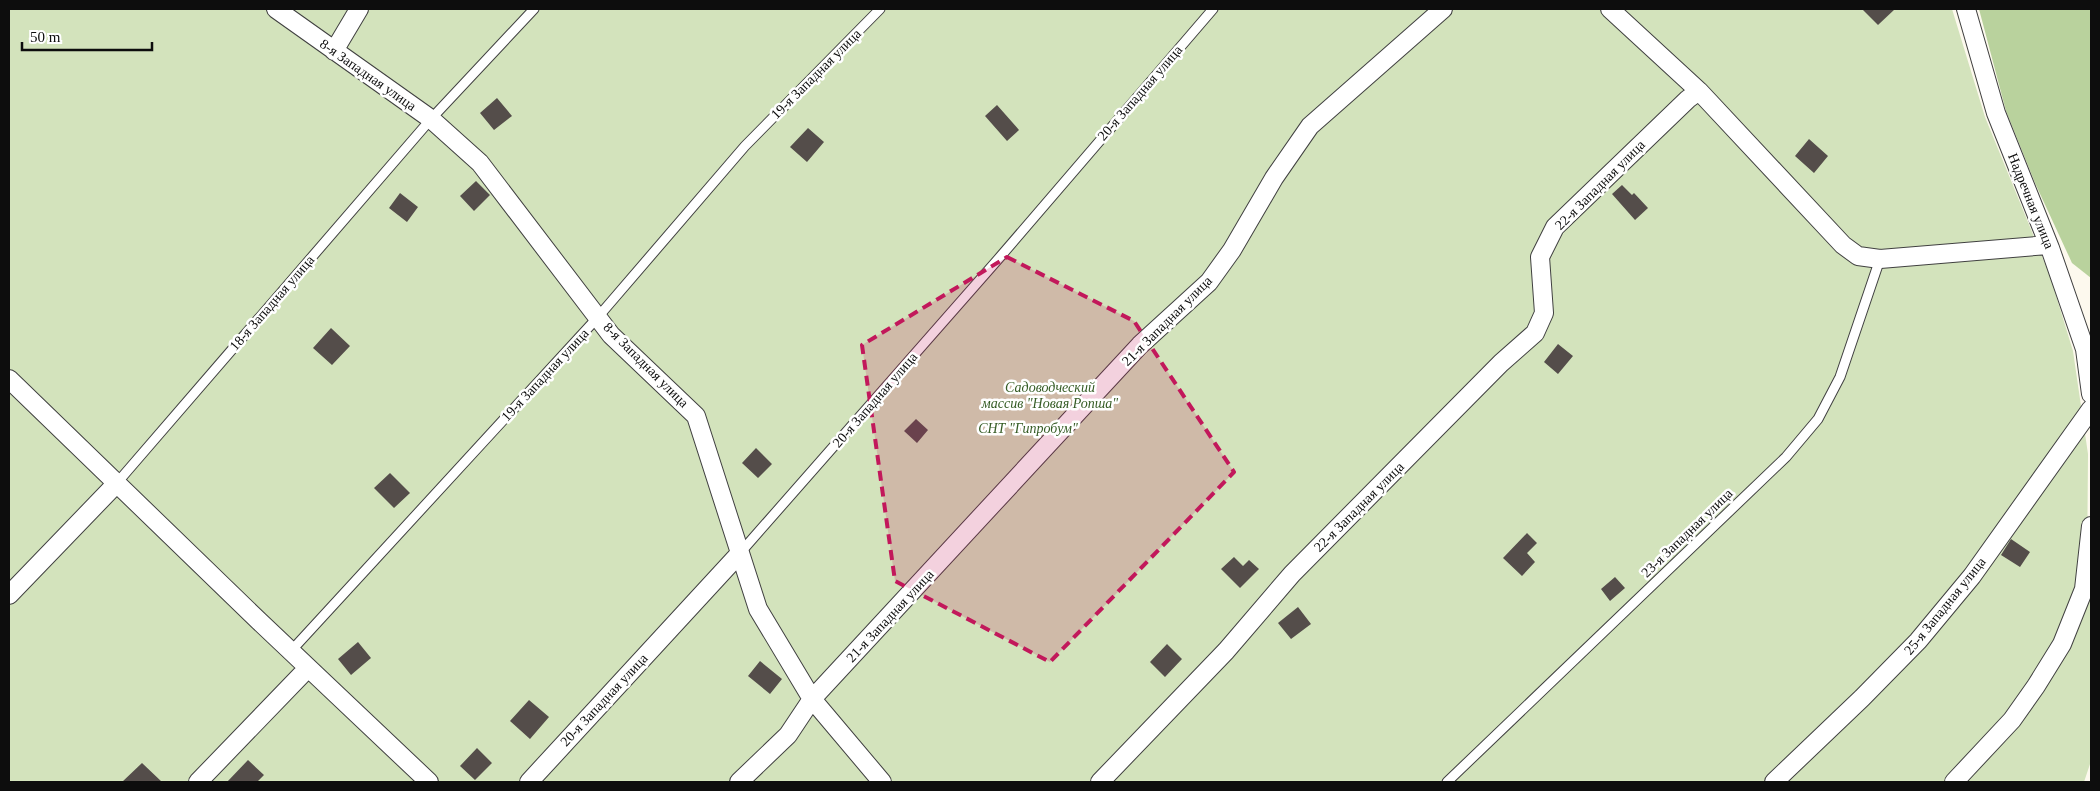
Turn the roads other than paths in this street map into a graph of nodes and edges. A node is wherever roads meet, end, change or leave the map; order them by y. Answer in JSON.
{"nodes":[{"id":1,"x":276,"y":9,"type":"edge"},
{"id":2,"x":359,"y":9,"type":"edge"},
{"id":3,"x":534,"y":9,"type":"edge"},
{"id":4,"x":880,"y":9,"type":"edge"},
{"id":5,"x":1213,"y":9,"type":"edge"},
{"id":6,"x":1443,"y":9,"type":"edge"},
{"id":7,"x":1610,"y":9,"type":"edge"},
{"id":8,"x":1966,"y":9,"type":"edge"},
{"id":9,"x":334,"y":51,"type":"junction"},
{"id":10,"x":1699,"y":91,"type":"junction"},
{"id":11,"x":431,"y":119,"type":"junction"},
{"id":12,"x":2048,"y":244,"type":"junction"},
{"id":13,"x":1880,"y":259,"type":"junction"},
{"id":14,"x":598,"y":317,"type":"junction"},
{"id":15,"x":9,"y":379,"type":"edge"},
{"id":16,"x":2091,"y":394,"type":"edge"},
{"id":17,"x":2091,"y":409,"type":"edge"},
{"id":18,"x":116,"y":484,"type":"junction"},
{"id":19,"x":2091,"y":526,"type":"edge"},
{"id":20,"x":740,"y":553,"type":"junction"},
{"id":21,"x":2088,"y":590,"type":"edge"},
{"id":22,"x":9,"y":595,"type":"edge"},
{"id":23,"x":291,"y":652,"type":"junction"},
{"id":24,"x":308,"y":668,"type":"junction"},
{"id":25,"x":812,"y":699,"type":"junction"},
{"id":26,"x":198,"y":782,"type":"edge"},
{"id":27,"x":428,"y":782,"type":"edge"},
{"id":28,"x":529,"y":782,"type":"edge"},
{"id":29,"x":739,"y":782,"type":"edge"},
{"id":30,"x":882,"y":782,"type":"edge"},
{"id":31,"x":1100,"y":782,"type":"edge"},
{"id":32,"x":1447,"y":782,"type":"edge"},
{"id":33,"x":1774,"y":782,"type":"edge"},
{"id":34,"x":1954,"y":782,"type":"edge"}],
"edges":[{"from":1,"to":9,"type":"street","name":"8-я Западная улица"},
{"from":2,"to":9,"type":"street"},
{"from":3,"to":11,"type":"lane","name":"18-я Западная улица"},
{"from":4,"to":14,"type":"lane","name":"19-я Западная улица"},
{"from":5,"to":20,"type":"lane","name":"20-я Западная улица"},
{"from":6,"to":25,"type":"street","name":"21-я Западная улица"},
{"from":7,"to":10,"type":"street"},
{"from":8,"to":12,"type":"street","name":"Надречная улица"},
{"from":9,"to":11,"type":"street","name":"8-я Западная улица"},
{"from":10,"to":13,"type":"street"},
{"from":10,"to":31,"type":"street","name":"22-я Западная улица"},
{"from":11,"to":14,"type":"street","name":"8-я Западная улица"},
{"from":11,"to":18,"type":"lane","name":"18-я Западная улица"},
{"from":12,"to":13,"type":"street"},
{"from":12,"to":16,"type":"street","name":"Надречная улица"},
{"from":13,"to":32,"type":"lane","name":"23-я Западная улица"},
{"from":14,"to":20,"type":"street","name":"8-я Западная улица"},
{"from":14,"to":23,"type":"lane","name":"19-я Западная улица"},
{"from":15,"to":18,"type":"street"},
{"from":17,"to":33,"type":"street","name":"25-я Западная улица"},
{"from":18,"to":22,"type":"street","name":"18-я Западная улица"},
{"from":18,"to":23,"type":"street"},
{"from":19,"to":21,"type":"street"},
{"from":20,"to":25,"type":"street","name":"8-я Западная улица"},
{"from":20,"to":28,"type":"street","name":"20-я Западная улица"},
{"from":21,"to":34,"type":"street"},
{"from":23,"to":24,"type":"street"},
{"from":24,"to":26,"type":"street"},
{"from":24,"to":27,"type":"street"},
{"from":25,"to":29,"type":"street","name":"21-я Западная улица"},
{"from":25,"to":30,"type":"street","name":"8-я Западная улица"}]}
